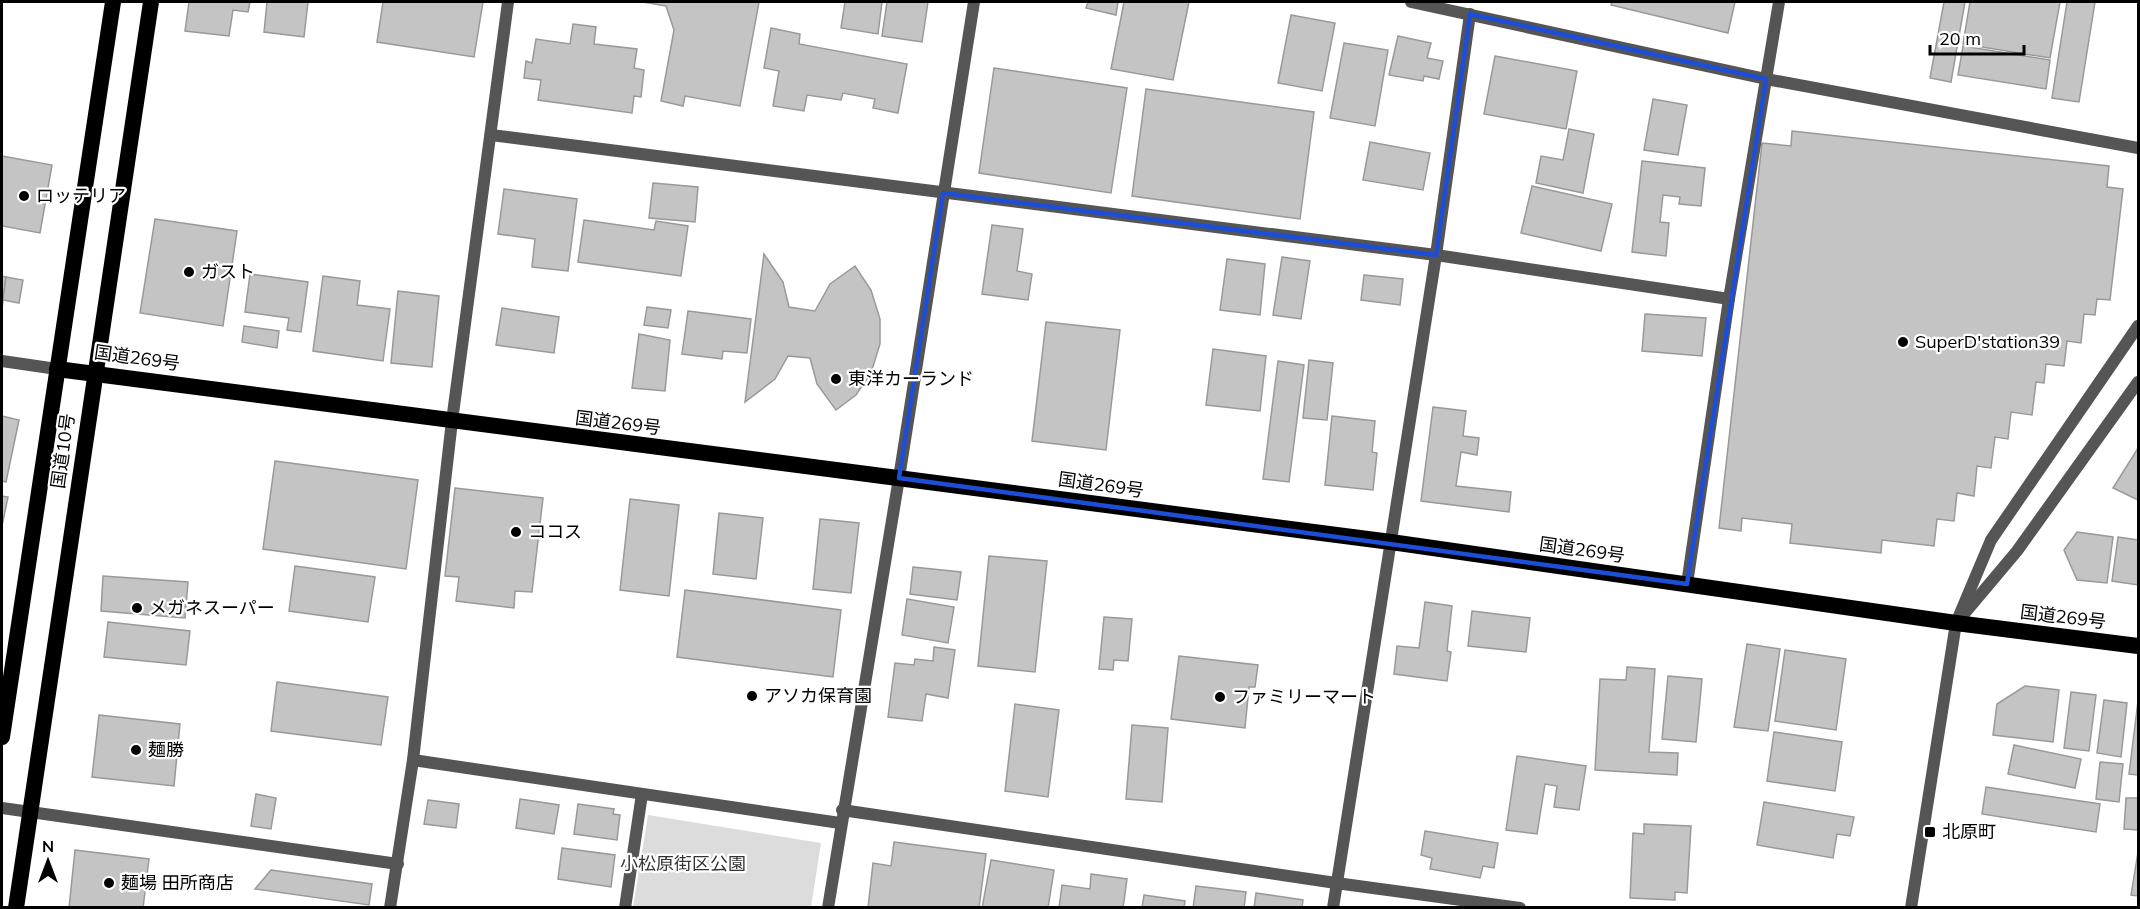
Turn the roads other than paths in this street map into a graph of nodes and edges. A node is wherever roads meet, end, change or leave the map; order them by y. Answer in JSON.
{"nodes":[{"id":1,"x":113,"y":2,"type":"edge"},
{"id":2,"x":151,"y":2,"type":"edge"},
{"id":3,"x":508,"y":2,"type":"edge"},
{"id":4,"x":974,"y":2,"type":"edge"},
{"id":5,"x":1411,"y":2,"type":"edge"},
{"id":6,"x":1779,"y":2,"type":"edge"},
{"id":7,"x":1470,"y":14,"type":"junction"},
{"id":8,"x":1766,"y":79,"type":"junction"},
{"id":9,"x":491,"y":135,"type":"junction"},
{"id":10,"x":2139,"y":148,"type":"edge"},
{"id":11,"x":943,"y":192,"type":"junction"},
{"id":12,"x":1436,"y":255,"type":"junction"},
{"id":13,"x":1729,"y":299,"type":"junction"},
{"id":14,"x":2139,"y":326,"type":"edge"},
{"id":15,"x":2,"y":361,"type":"edge"},
{"id":16,"x":57,"y":369,"type":"junction"},
{"id":17,"x":94,"y":372,"type":"junction"},
{"id":18,"x":2139,"y":382,"type":"edge"},
{"id":19,"x":452,"y":421,"type":"junction"},
{"id":20,"x":899,"y":478,"type":"junction"},
{"id":21,"x":1391,"y":542,"type":"junction"},
{"id":22,"x":1687,"y":584,"type":"junction"},
{"id":23,"x":1956,"y":623,"type":"junction"},
{"id":24,"x":2139,"y":646,"type":"edge"},
{"id":25,"x":2,"y":737,"type":"edge"},
{"id":26,"x":413,"y":760,"type":"junction"},
{"id":27,"x":642,"y":794,"type":"junction"},
{"id":28,"x":2,"y":808,"type":"edge"},
{"id":29,"x":842,"y":810,"type":"junction"},
{"id":30,"x":31,"y":813,"type":"junction"},
{"id":31,"x":840,"y":823,"type":"junction"},
{"id":32,"x":398,"y":864,"type":"junction"},
{"id":33,"x":1336,"y":883,"type":"junction"},
{"id":34,"x":16,"y":908,"type":"edge"},
{"id":35,"x":390,"y":908,"type":"edge"},
{"id":36,"x":625,"y":908,"type":"edge"},
{"id":37,"x":828,"y":908,"type":"edge"},
{"id":38,"x":1333,"y":908,"type":"edge"},
{"id":39,"x":1520,"y":908,"type":"edge"},
{"id":40,"x":1911,"y":908,"type":"edge"}],
"edges":[{"from":1,"to":16,"type":"highway","name":"国道10号"},
{"from":2,"to":17,"type":"highway","name":"国道10号"},
{"from":3,"to":9,"type":"street"},
{"from":4,"to":11,"type":"street"},
{"from":5,"to":7,"type":"street"},
{"from":6,"to":8,"type":"street"},
{"from":7,"to":8,"type":"street"},
{"from":7,"to":12,"type":"street"},
{"from":8,"to":10,"type":"street"},
{"from":8,"to":13,"type":"street"},
{"from":9,"to":11,"type":"street"},
{"from":9,"to":19,"type":"street"},
{"from":11,"to":12,"type":"street"},
{"from":11,"to":20,"type":"street"},
{"from":12,"to":13,"type":"street"},
{"from":12,"to":21,"type":"street"},
{"from":13,"to":22,"type":"street"},
{"from":14,"to":23,"type":"street"},
{"from":15,"to":16,"type":"street"},
{"from":16,"to":17,"type":"highway","name":"国道269号"},
{"from":16,"to":25,"type":"highway","name":"国道10号"},
{"from":17,"to":19,"type":"highway","name":"国道269号"},
{"from":17,"to":30,"type":"highway","name":"国道10号"},
{"from":18,"to":23,"type":"street"},
{"from":19,"to":20,"type":"highway","name":"国道269号"},
{"from":19,"to":26,"type":"street"},
{"from":20,"to":21,"type":"highway","name":"国道269号"},
{"from":20,"to":29,"type":"street"},
{"from":21,"to":22,"type":"highway","name":"国道269号"},
{"from":21,"to":33,"type":"street"},
{"from":22,"to":23,"type":"highway","name":"国道269号"},
{"from":23,"to":24,"type":"highway","name":"国道269号"},
{"from":23,"to":40,"type":"street"},
{"from":26,"to":27,"type":"street"},
{"from":26,"to":32,"type":"street"},
{"from":27,"to":31,"type":"street"},
{"from":27,"to":36,"type":"street"},
{"from":28,"to":30,"type":"street"},
{"from":29,"to":31,"type":"street"},
{"from":29,"to":33,"type":"street"},
{"from":30,"to":32,"type":"street"},
{"from":30,"to":34,"type":"highway","name":"国道10号"},
{"from":31,"to":37,"type":"street"},
{"from":32,"to":35,"type":"street"},
{"from":33,"to":38,"type":"street"},
{"from":33,"to":39,"type":"street"}]}
